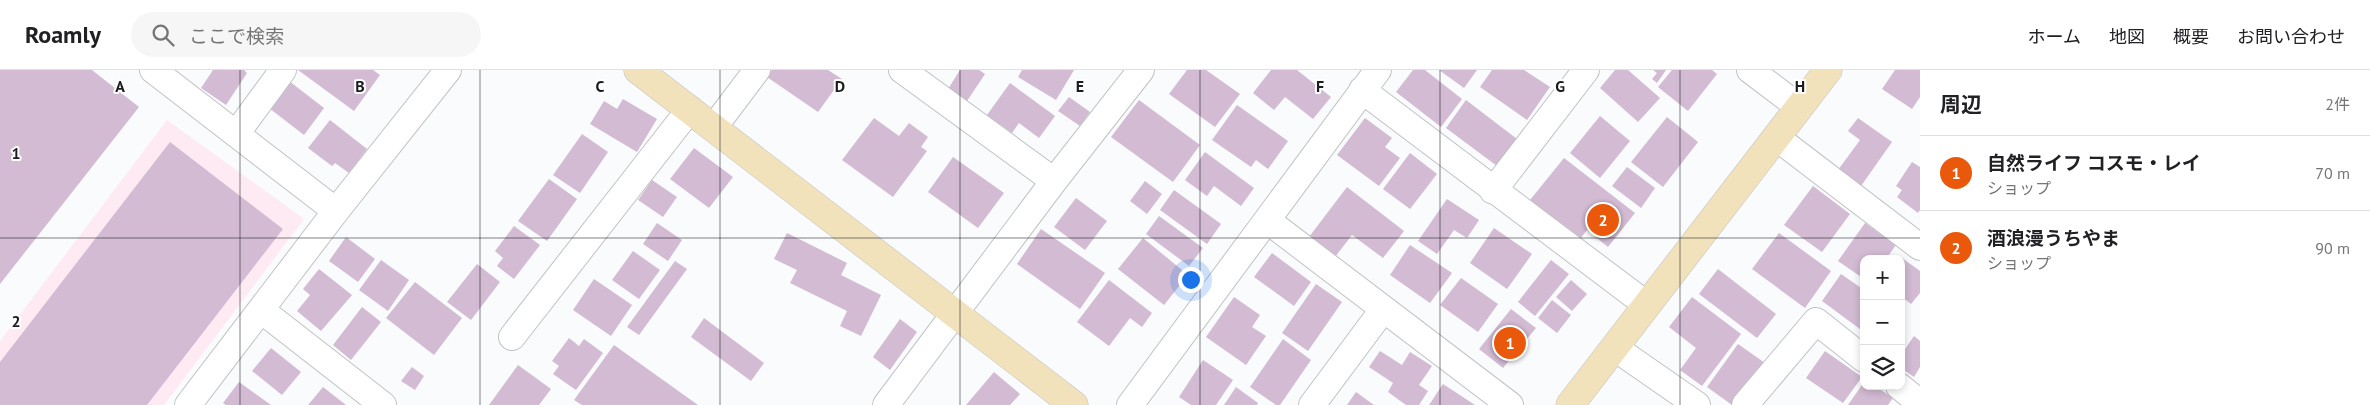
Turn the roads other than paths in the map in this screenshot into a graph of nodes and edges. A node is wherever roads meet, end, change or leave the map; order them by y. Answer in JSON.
{"nodes":[{"id":1,"x":153,"y":70,"type":"edge"},
{"id":2,"x":283,"y":70,"type":"edge"},
{"id":3,"x":448,"y":70,"type":"edge"},
{"id":4,"x":638,"y":70,"type":"edge"},
{"id":5,"x":757,"y":70,"type":"edge"},
{"id":6,"x":902,"y":70,"type":"edge"},
{"id":7,"x":1141,"y":70,"type":"edge"},
{"id":8,"x":1378,"y":70,"type":"edge"},
{"id":9,"x":1586,"y":70,"type":"edge"},
{"id":10,"x":1750,"y":70,"type":"edge"},
{"id":11,"x":1828,"y":70,"type":"edge"},
{"id":12,"x":1362,"y":90,"type":"junction"},
{"id":13,"x":1799,"y":106,"type":"junction"},
{"id":14,"x":690,"y":109,"type":"junction"},
{"id":15,"x":714,"y":127,"type":"junction"},
{"id":16,"x":236,"y":134,"type":"junction"},
{"id":17,"x":1777,"y":138,"type":"junction"},
{"id":18,"x":1054,"y":181,"type":"junction"},
{"id":19,"x":1493,"y":191,"type":"junction"},
{"id":20,"x":336,"y":211,"type":"junction"},
{"id":21,"x":1268,"y":222,"type":"junction"},
{"id":22,"x":1920,"y":247,"type":"edge"},
{"id":23,"x":1647,"y":305,"type":"junction"},
{"id":24,"x":261,"y":310,"type":"junction"},
{"id":25,"x":1382,"y":311,"type":"junction"},
{"id":26,"x":956,"y":313,"type":"junction"},
{"id":27,"x":512,"y":337,"type":"dead end"},
{"id":28,"x":1615,"y":348,"type":"junction"},
{"id":29,"x":1860,"y":356,"type":"edge"},
{"id":30,"x":1904,"y":390,"type":"edge"},
{"id":31,"x":1920,"y":403,"type":"edge"},
{"id":32,"x":188,"y":405,"type":"edge"},
{"id":33,"x":383,"y":405,"type":"edge"},
{"id":34,"x":886,"y":405,"type":"edge"},
{"id":35,"x":1074,"y":405,"type":"edge"},
{"id":36,"x":1130,"y":405,"type":"edge"},
{"id":37,"x":1312,"y":405,"type":"edge"},
{"id":38,"x":1510,"y":405,"type":"edge"},
{"id":39,"x":1570,"y":405,"type":"edge"},
{"id":40,"x":1697,"y":405,"type":"edge"},
{"id":41,"x":1745,"y":405,"type":"edge"}],
"edges":[{"from":1,"to":16,"type":"street"},
{"from":2,"to":16,"type":"street"},
{"from":3,"to":20,"type":"street"},
{"from":4,"to":14,"type":"street"},
{"from":5,"to":15,"type":"street"},
{"from":6,"to":18,"type":"street"},
{"from":7,"to":18,"type":"street"},
{"from":8,"to":12,"type":"street"},
{"from":9,"to":19,"type":"street"},
{"from":10,"to":13,"type":"street"},
{"from":11,"to":13,"type":"street"},
{"from":12,"to":19,"type":"street"},
{"from":12,"to":21,"type":"street"},
{"from":13,"to":17,"type":"street"},
{"from":14,"to":15,"type":"street"},
{"from":14,"to":27,"type":"street"},
{"from":15,"to":26,"type":"street"},
{"from":16,"to":20,"type":"street"},
{"from":17,"to":22,"type":"street"},
{"from":17,"to":23,"type":"street"},
{"from":18,"to":26,"type":"street"},
{"from":19,"to":23,"type":"street"},
{"from":20,"to":24,"type":"street"},
{"from":21,"to":25,"type":"street"},
{"from":21,"to":36,"type":"street"},
{"from":23,"to":28,"type":"street"},
{"from":24,"to":32,"type":"street"},
{"from":24,"to":33,"type":"street"},
{"from":25,"to":37,"type":"street"},
{"from":25,"to":38,"type":"street"},
{"from":26,"to":34,"type":"street"},
{"from":26,"to":35,"type":"street"},
{"from":28,"to":39,"type":"street"},
{"from":28,"to":40,"type":"street"},
{"from":29,"to":41,"type":"street"},
{"from":30,"to":31,"type":"street"}]}
